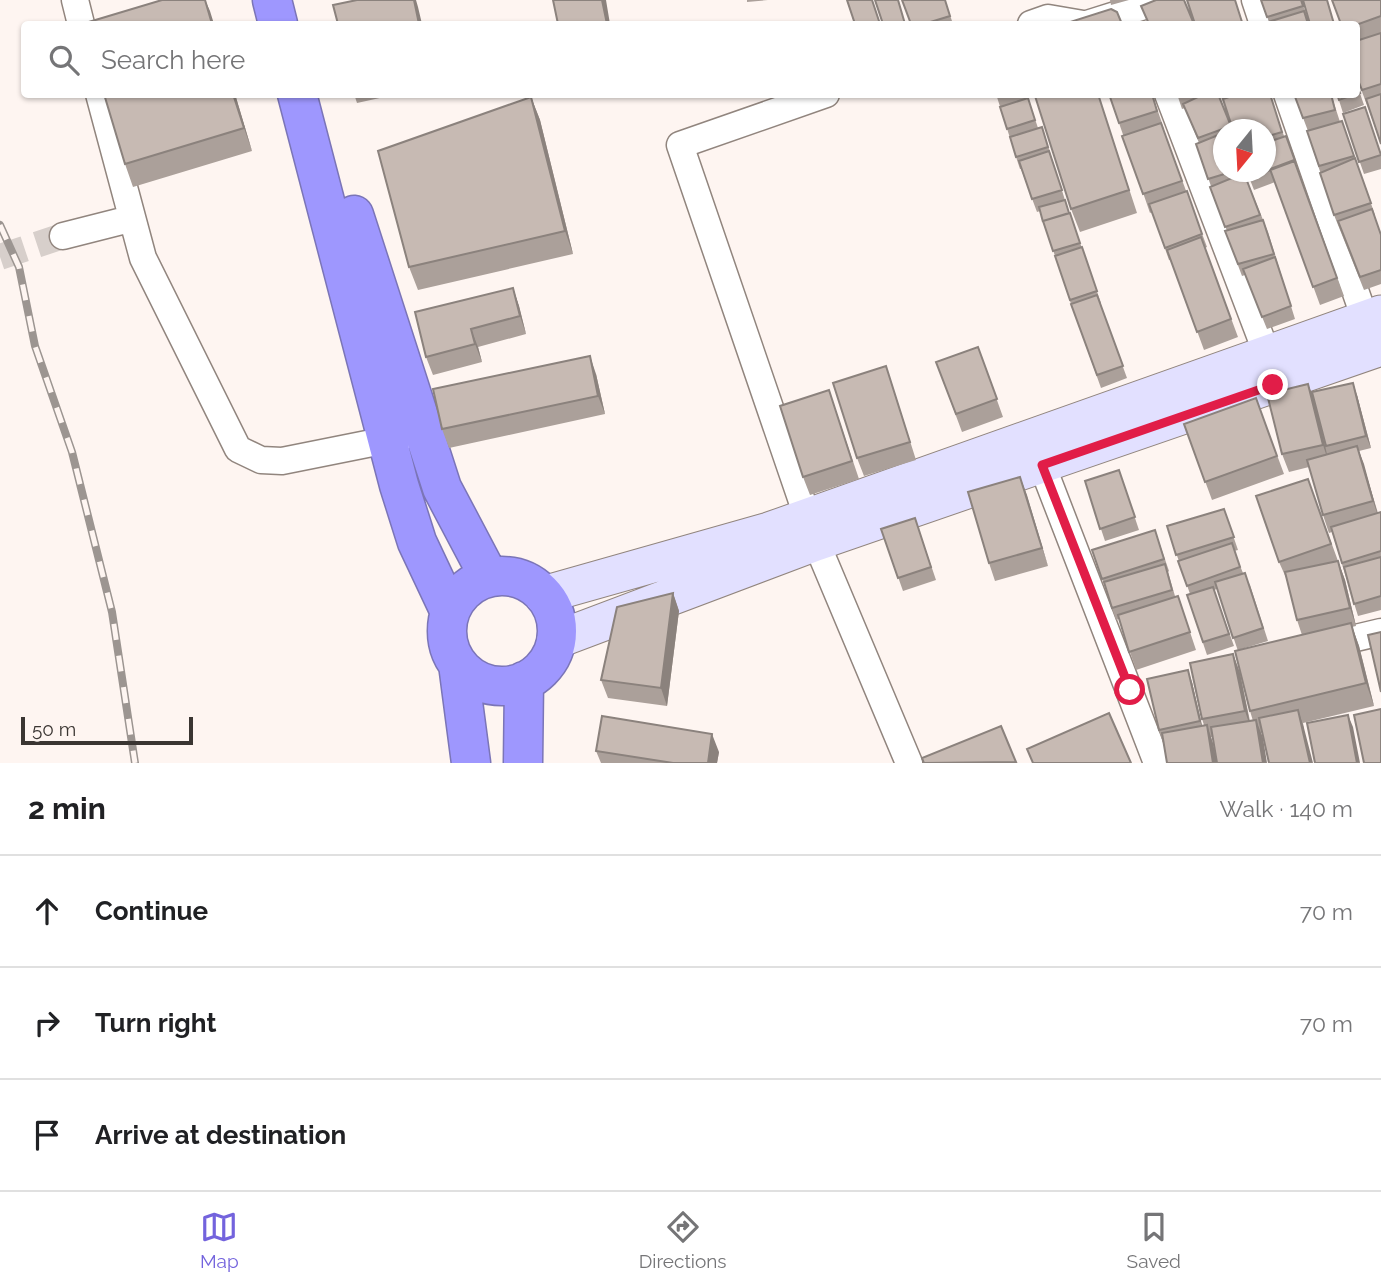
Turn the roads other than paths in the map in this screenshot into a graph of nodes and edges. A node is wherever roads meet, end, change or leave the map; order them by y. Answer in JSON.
{"nodes":[{"id":1,"x":75,"y":0,"type":"edge"},
{"id":2,"x":272,"y":0,"type":"edge"},
{"id":3,"x":299,"y":0,"type":"edge"},
{"id":4,"x":1163,"y":0,"type":"edge"},
{"id":5,"x":1255,"y":0,"type":"edge"},
{"id":6,"x":1041,"y":14,"type":"edge"},
{"id":7,"x":1138,"y":16,"type":"edge"},
{"id":8,"x":80,"y":21,"type":"edge"},
{"id":9,"x":277,"y":21,"type":"edge"},
{"id":10,"x":304,"y":21,"type":"edge"},
{"id":11,"x":1072,"y":21,"type":"edge"},
{"id":12,"x":1105,"y":21,"type":"edge"},
{"id":13,"x":1262,"y":21,"type":"edge"},
{"id":14,"x":100,"y":98,"type":"edge"},
{"id":15,"x":298,"y":98,"type":"edge"},
{"id":16,"x":324,"y":98,"type":"edge"},
{"id":17,"x":815,"y":98,"type":"edge"},
{"id":18,"x":1170,"y":98,"type":"edge"},
{"id":19,"x":1289,"y":98,"type":"edge"},
{"id":20,"x":130,"y":219,"type":"junction"},
{"id":21,"x":63,"y":236,"type":"tunnel mouth"},
{"id":22,"x":1376,"y":327,"type":"edge"},
{"id":23,"x":1267,"y":354,"type":"junction"},
{"id":24,"x":424,"y":434,"type":"junction"},
{"id":25,"x":387,"y":439,"type":"junction"},
{"id":26,"x":1042,"y":465,"type":"junction"},
{"id":27,"x":812,"y":530,"type":"junction"},
{"id":28,"x":489,"y":577,"type":"junction"},
{"id":29,"x":543,"y":595,"type":"junction"},
{"id":30,"x":450,"y":612,"type":"junction"},
{"id":31,"x":1381,"y":632,"type":"edge"},
{"id":32,"x":556,"y":640,"type":"junction"},
{"id":33,"x":1302,"y":650,"type":"edge"},
{"id":34,"x":458,"y":664,"type":"junction"},
{"id":35,"x":524,"y":681,"type":"junction"},
{"id":36,"x":1156,"y":684,"type":"edge"},
{"id":37,"x":1130,"y":690,"type":"junction"},
{"id":38,"x":471,"y":763,"type":"edge"},
{"id":39,"x":523,"y":763,"type":"edge"},
{"id":40,"x":909,"y":763,"type":"edge"},
{"id":41,"x":1157,"y":763,"type":"edge"}],
"edges":[{"from":1,"to":8,"type":"street"},
{"from":2,"to":9,"type":"highway"},
{"from":3,"to":10,"type":"highway"},
{"from":4,"to":7,"type":"street"},
{"from":5,"to":13,"type":"street"},
{"from":6,"to":11,"type":"street"},
{"from":7,"to":12,"type":"street"},
{"from":14,"to":20,"type":"street"},
{"from":15,"to":25,"type":"highway"},
{"from":16,"to":24,"type":"highway"},
{"from":17,"to":27,"type":"street"},
{"from":18,"to":23,"type":"street"},
{"from":19,"to":22,"type":"street"},
{"from":20,"to":21,"type":"street"},
{"from":20,"to":25,"type":"street"},
{"from":22,"to":23,"type":"street"},
{"from":22,"to":26,"type":"street"},
{"from":23,"to":27,"type":"street"},
{"from":24,"to":25,"type":"street"},
{"from":24,"to":28,"type":"highway"},
{"from":25,"to":30,"type":"highway"},
{"from":26,"to":27,"type":"street"},
{"from":26,"to":37,"type":"street"},
{"from":27,"to":29,"type":"street"},
{"from":27,"to":32,"type":"street"},
{"from":27,"to":40,"type":"street"},
{"from":28,"to":29,"type":"highway"},
{"from":28,"to":30,"type":"highway"},
{"from":29,"to":32,"type":"highway"},
{"from":30,"to":34,"type":"highway"},
{"from":31,"to":33,"type":"street"},
{"from":32,"to":35,"type":"highway"},
{"from":34,"to":35,"type":"highway"},
{"from":34,"to":38,"type":"highway"},
{"from":35,"to":39,"type":"highway"},
{"from":36,"to":37,"type":"street"},
{"from":37,"to":41,"type":"street"}]}
